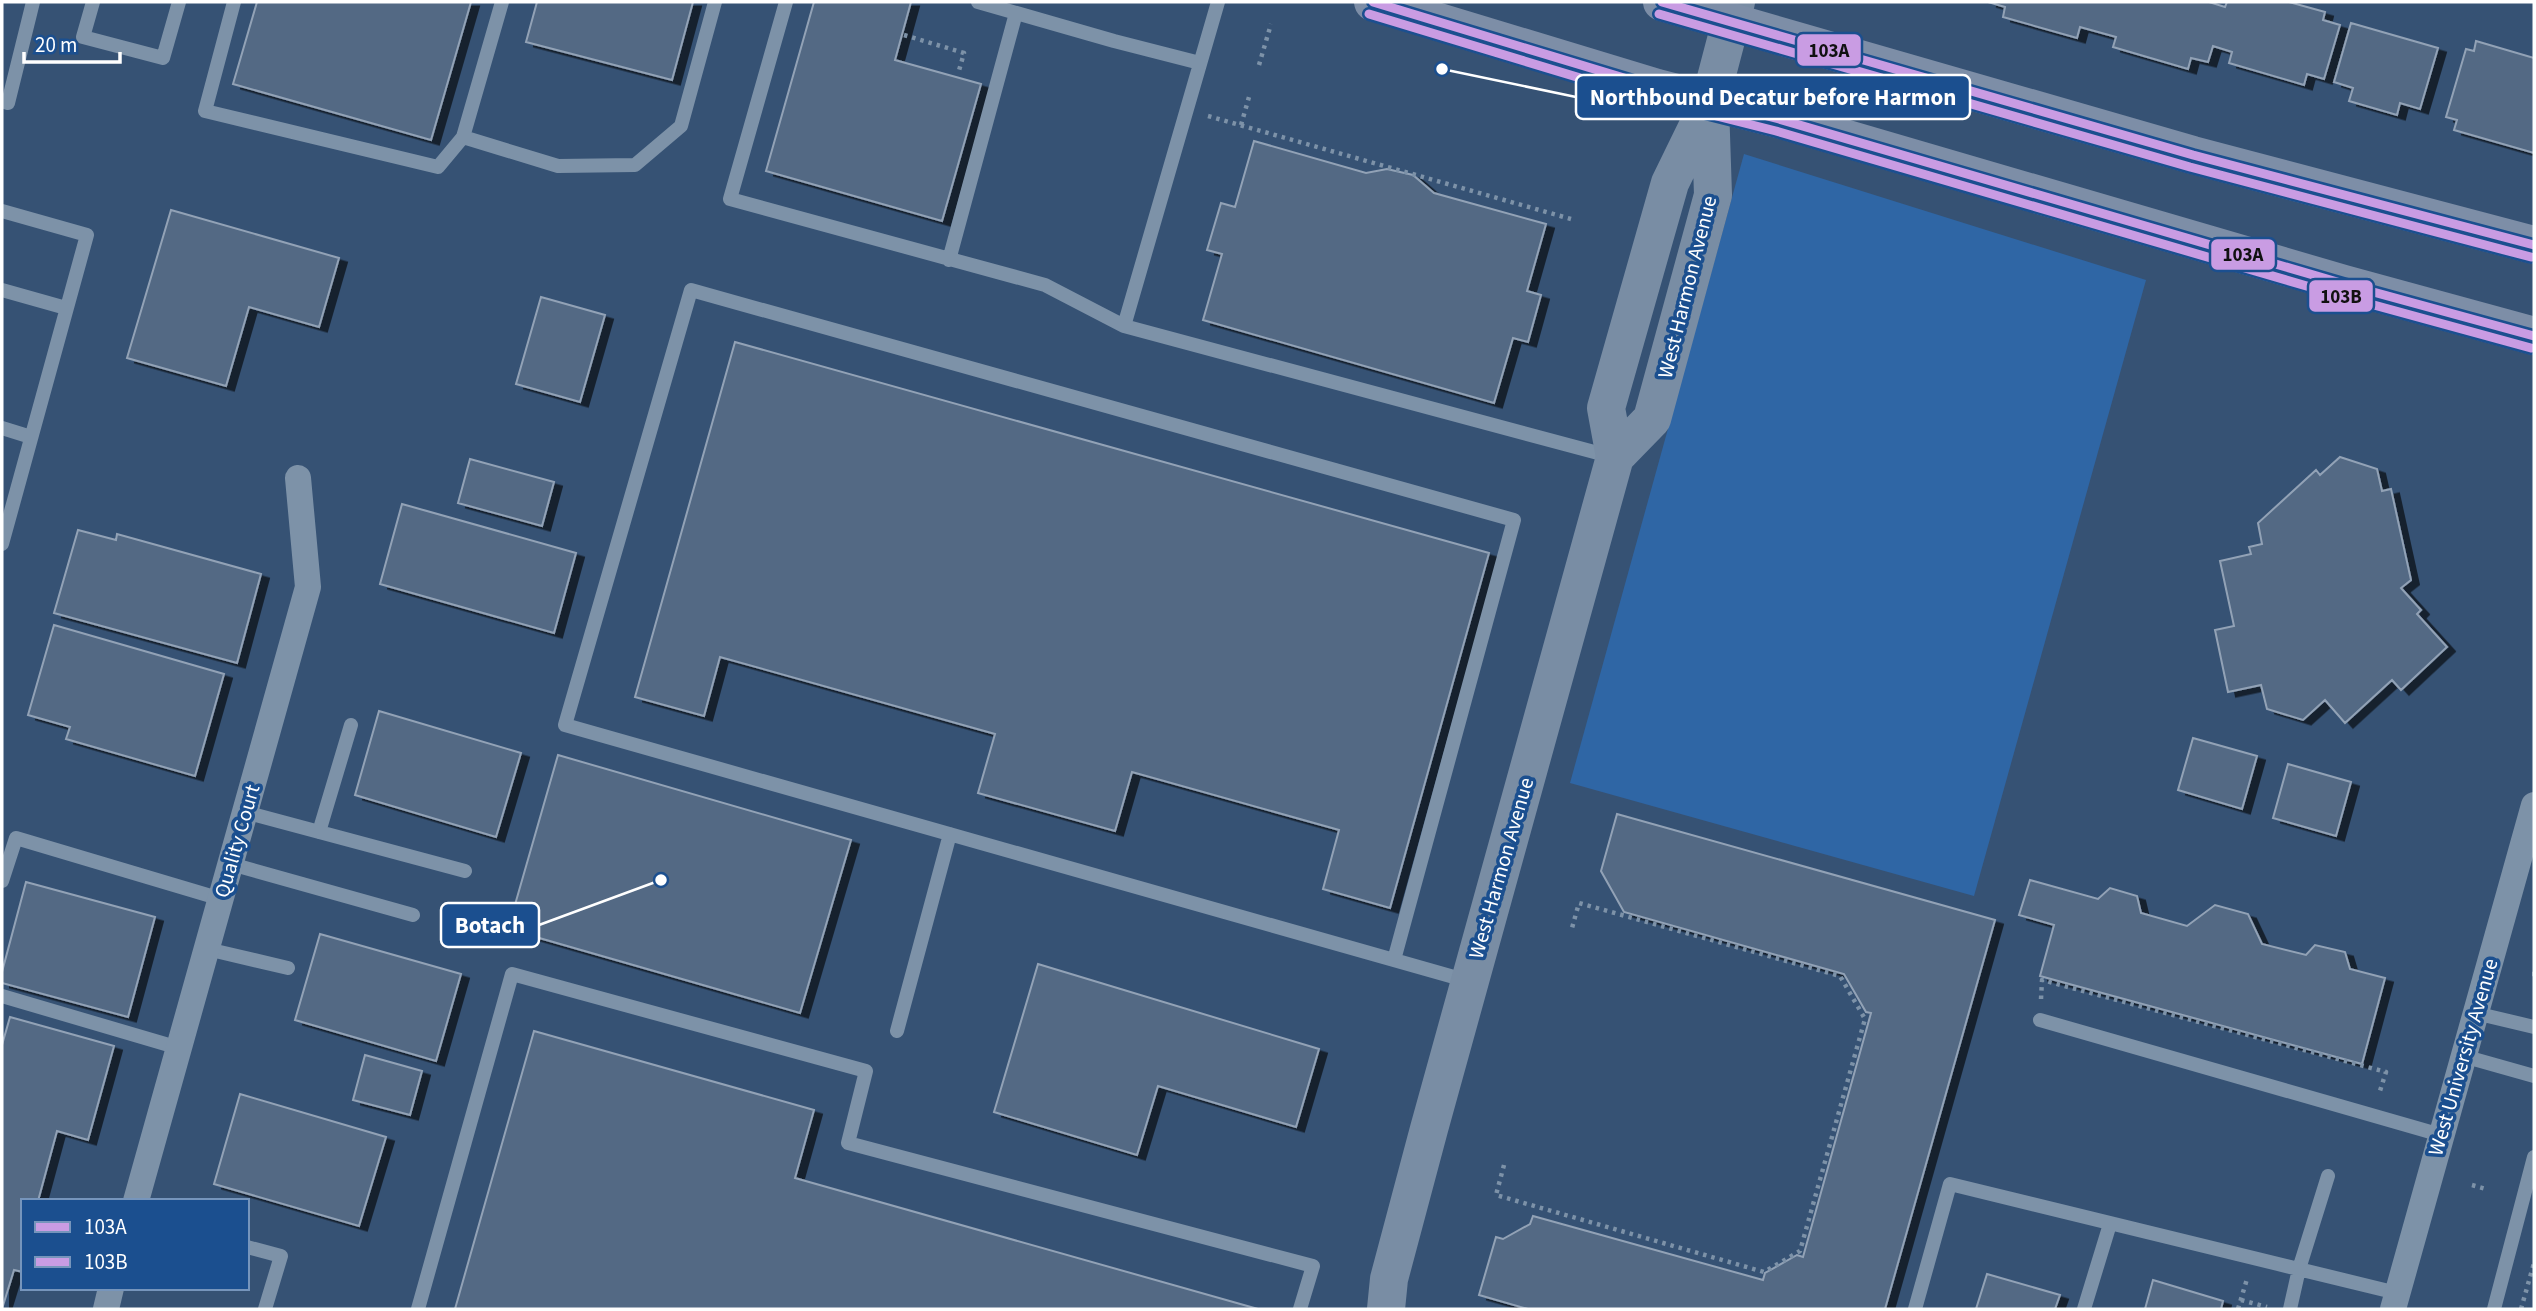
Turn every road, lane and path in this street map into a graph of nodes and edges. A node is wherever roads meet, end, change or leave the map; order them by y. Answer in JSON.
{"nodes":[{"id":1,"x":33,"y":2,"type":"edge"},
{"id":2,"x":93,"y":2,"type":"edge"},
{"id":3,"x":179,"y":2,"type":"edge"},
{"id":4,"x":234,"y":2,"type":"edge"},
{"id":5,"x":502,"y":2,"type":"edge"},
{"id":6,"x":715,"y":2,"type":"edge"},
{"id":7,"x":786,"y":2,"type":"edge"},
{"id":8,"x":978,"y":2,"type":"edge"},
{"id":9,"x":1218,"y":2,"type":"edge"},
{"id":10,"x":1373,"y":2,"type":"edge"},
{"id":11,"x":1662,"y":2,"type":"edge"},
{"id":12,"x":1733,"y":12,"type":"edge"},
{"id":13,"x":1016,"y":13,"type":"junction"},
{"id":14,"x":1271,"y":24,"type":"dead end"},
{"id":15,"x":904,"y":35,"type":"dead end"},
{"id":16,"x":958,"y":44,"type":"dead end"},
{"id":17,"x":957,"y":50,"type":"junction"},
{"id":18,"x":1200,"y":63,"type":"junction"},
{"id":19,"x":1259,"y":65,"type":"dead end"},
{"id":20,"x":958,"y":74,"type":"dead end"},
{"id":21,"x":1249,"y":97,"type":"dead end"},
{"id":22,"x":2,"y":101,"type":"edge"},
{"id":23,"x":1710,"y":101,"type":"junction"},
{"id":24,"x":1187,"y":110,"type":"junction"},
{"id":25,"x":1241,"y":125,"type":"junction"},
{"id":26,"x":463,"y":137,"type":"junction"},
{"id":27,"x":2,"y":211,"type":"edge"},
{"id":28,"x":1571,"y":219,"type":"dead end"},
{"id":29,"x":2534,"y":245,"type":"edge"},
{"id":30,"x":949,"y":260,"type":"junction"},
{"id":31,"x":2,"y":290,"type":"edge"},
{"id":32,"x":66,"y":308,"type":"junction"},
{"id":33,"x":1124,"y":326,"type":"junction"},
{"id":34,"x":2534,"y":336,"type":"edge"},
{"id":35,"x":2,"y":428,"type":"edge"},
{"id":36,"x":31,"y":437,"type":"junction"},
{"id":37,"x":1615,"y":457,"type":"junction"},
{"id":38,"x":298,"y":478,"type":"dead end"},
{"id":39,"x":2,"y":544,"type":"edge"},
{"id":40,"x":351,"y":725,"type":"dead end"},
{"id":41,"x":2534,"y":805,"type":"edge"},
{"id":42,"x":245,"y":812,"type":"junction"},
{"id":43,"x":320,"y":832,"type":"junction"},
{"id":44,"x":950,"y":834,"type":"junction"},
{"id":45,"x":231,"y":864,"type":"junction"},
{"id":46,"x":465,"y":870,"type":"dead end"},
{"id":47,"x":2,"y":881,"type":"edge"},
{"id":48,"x":221,"y":899,"type":"junction"},
{"id":49,"x":413,"y":915,"type":"dead end"},
{"id":50,"x":1572,"y":928,"type":"dead end"},
{"id":51,"x":207,"y":949,"type":"junction"},
{"id":52,"x":1394,"y":960,"type":"junction"},
{"id":53,"x":288,"y":968,"type":"dead end"},
{"id":54,"x":1469,"y":981,"type":"junction"},
{"id":55,"x":2,"y":996,"type":"edge"},
{"id":56,"x":2475,"y":1013,"type":"junction"},
{"id":57,"x":2040,"y":1020,"type":"joint"},
{"id":58,"x":2534,"y":1027,"type":"edge"},
{"id":59,"x":897,"y":1031,"type":"dead end"},
{"id":60,"x":179,"y":1048,"type":"junction"},
{"id":61,"x":2463,"y":1056,"type":"junction"},
{"id":62,"x":2534,"y":1076,"type":"edge"},
{"id":63,"x":2373,"y":1115,"type":"junction"},
{"id":64,"x":2441,"y":1135,"type":"junction"},
{"id":65,"x":2534,"y":1157,"type":"edge"},
{"id":66,"x":1504,"y":1165,"type":"dead end"},
{"id":67,"x":2328,"y":1176,"type":"dead end"},
{"id":68,"x":2472,"y":1185,"type":"dead end"},
{"id":69,"x":2486,"y":1189,"type":"dead end"},
{"id":70,"x":137,"y":1199,"type":"edge"},
{"id":71,"x":2110,"y":1224,"type":"junction"},
{"id":72,"x":248,"y":1247,"type":"edge"},
{"id":73,"x":2252,"y":1258,"type":"junction"},
{"id":74,"x":2534,"y":1263,"type":"edge"},
{"id":75,"x":2299,"y":1269,"type":"junction"},
{"id":76,"x":111,"y":1290,"type":"edge"},
{"id":77,"x":1383,"y":1299,"type":"edge"},
{"id":78,"x":2241,"y":1300,"type":"junction"},
{"id":79,"x":2395,"y":1301,"type":"edge"},
{"id":80,"x":106,"y":1309,"type":"edge"},
{"id":81,"x":265,"y":1309,"type":"edge"},
{"id":82,"x":418,"y":1309,"type":"edge"},
{"id":83,"x":1300,"y":1309,"type":"edge"},
{"id":84,"x":1915,"y":1309,"type":"edge"},
{"id":85,"x":2084,"y":1309,"type":"edge"},
{"id":86,"x":2238,"y":1309,"type":"edge"},
{"id":87,"x":2271,"y":1309,"type":"edge"},
{"id":88,"x":2290,"y":1309,"type":"edge"},
{"id":89,"x":2494,"y":1309,"type":"edge"},
{"id":90,"x":2521,"y":1309,"type":"edge"}],
"edges":[{"from":1,"to":22,"type":"lane"},
{"from":2,"to":3,"type":"lane"},
{"from":4,"to":26,"type":"lane"},
{"from":5,"to":26,"type":"lane"},
{"from":6,"to":26,"type":"lane"},
{"from":7,"to":30,"type":"lane"},
{"from":8,"to":13,"type":"lane"},
{"from":9,"to":18,"type":"lane"},
{"from":10,"to":23,"type":"main road"},
{"from":11,"to":12,"type":"main road"},
{"from":12,"to":23,"type":"main road","name":"West Harmon Avenue"},
{"from":12,"to":29,"type":"main road"},
{"from":13,"to":18,"type":"lane"},
{"from":13,"to":30,"type":"lane"},
{"from":14,"to":19,"type":"path"},
{"from":15,"to":17,"type":"path"},
{"from":16,"to":17,"type":"path"},
{"from":17,"to":20,"type":"path"},
{"from":18,"to":24,"type":"lane"},
{"from":21,"to":25,"type":"path"},
{"from":23,"to":34,"type":"main road"},
{"from":23,"to":37,"type":"main road","name":"West Harmon Avenue"},
{"from":24,"to":25,"type":"path"},
{"from":24,"to":33,"type":"lane"},
{"from":25,"to":28,"type":"path"},
{"from":27,"to":32,"type":"lane"},
{"from":30,"to":33,"type":"lane"},
{"from":31,"to":32,"type":"lane"},
{"from":32,"to":36,"type":"lane"},
{"from":33,"to":37,"type":"lane"},
{"from":35,"to":36,"type":"lane"},
{"from":36,"to":39,"type":"lane"},
{"from":37,"to":54,"type":"main road","name":"West Harmon Avenue"},
{"from":38,"to":42,"type":"street","name":"Quality Court"},
{"from":40,"to":43,"type":"lane"},
{"from":41,"to":56,"type":"street","name":"West University Avenue"},
{"from":42,"to":43,"type":"lane"},
{"from":42,"to":45,"type":"street","name":"Quality Court"},
{"from":43,"to":46,"type":"lane"},
{"from":44,"to":52,"type":"lane"},
{"from":44,"to":52,"type":"lane"},
{"from":44,"to":59,"type":"lane"},
{"from":45,"to":48,"type":"street","name":"Quality Court"},
{"from":45,"to":49,"type":"lane"},
{"from":47,"to":48,"type":"lane"},
{"from":48,"to":51,"type":"street","name":"Quality Court"},
{"from":50,"to":66,"type":"path"},
{"from":51,"to":53,"type":"lane"},
{"from":51,"to":60,"type":"street","name":"Quality Court"},
{"from":52,"to":54,"type":"lane"},
{"from":54,"to":77,"type":"main road","name":"West Harmon Avenue"},
{"from":55,"to":60,"type":"lane"},
{"from":56,"to":58,"type":"lane"},
{"from":56,"to":61,"type":"street","name":"West University Avenue"},
{"from":57,"to":63,"type":"lane"},
{"from":57,"to":63,"type":"path"},
{"from":60,"to":70,"type":"street","name":"Quality Court"},
{"from":61,"to":62,"type":"lane"},
{"from":61,"to":64,"type":"street","name":"West University Avenue"},
{"from":63,"to":64,"type":"lane"},
{"from":64,"to":79,"type":"street","name":"West University Avenue"},
{"from":65,"to":89,"type":"lane"},
{"from":67,"to":75,"type":"lane"},
{"from":68,"to":69,"type":"path"},
{"from":71,"to":73,"type":"lane"},
{"from":71,"to":84,"type":"lane"},
{"from":71,"to":85,"type":"lane"},
{"from":72,"to":81,"type":"lane"},
{"from":73,"to":75,"type":"lane"},
{"from":73,"to":78,"type":"path"},
{"from":74,"to":90,"type":"path"},
{"from":75,"to":79,"type":"lane"},
{"from":75,"to":88,"type":"lane"},
{"from":76,"to":80,"type":"street"},
{"from":78,"to":86,"type":"path"},
{"from":78,"to":87,"type":"path"},
{"from":82,"to":83,"type":"lane"}]}
